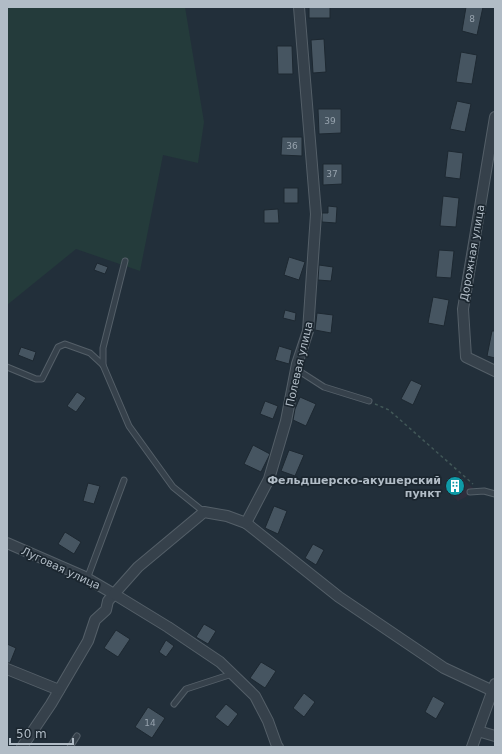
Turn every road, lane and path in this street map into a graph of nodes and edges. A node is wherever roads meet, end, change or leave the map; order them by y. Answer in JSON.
{"nodes":[{"id":1,"x":299,"y":7,"type":"edge"},
{"id":2,"x":495,"y":117,"type":"edge"},
{"id":3,"x":125,"y":261,"type":"dead end"},
{"id":4,"x":103,"y":365,"type":"junction"},
{"id":5,"x":7,"y":367,"type":"edge"},
{"id":6,"x":296,"y":369,"type":"junction"},
{"id":7,"x":495,"y":371,"type":"edge"},
{"id":8,"x":369,"y":401,"type":"joint"},
{"id":9,"x":124,"y":480,"type":"dead end"},
{"id":10,"x":484,"y":490,"type":"junction"},
{"id":11,"x":470,"y":492,"type":"dead end"},
{"id":12,"x":495,"y":494,"type":"edge"},
{"id":13,"x":204,"y":512,"type":"junction"},
{"id":14,"x":246,"y":524,"type":"junction"},
{"id":15,"x":7,"y":543,"type":"edge"},
{"id":16,"x":87,"y":579,"type":"junction"},
{"id":17,"x":114,"y":594,"type":"junction"},
{"id":18,"x":7,"y":669,"type":"edge"},
{"id":19,"x":232,"y":674,"type":"junction"},
{"id":20,"x":494,"y":687,"type":"edge"},
{"id":21,"x":59,"y":690,"type":"junction"},
{"id":22,"x":174,"y":704,"type":"dead end"},
{"id":23,"x":478,"y":731,"type":"junction"},
{"id":24,"x":77,"y":736,"type":"dead end"},
{"id":25,"x":495,"y":736,"type":"edge"},
{"id":26,"x":22,"y":747,"type":"edge"},
{"id":27,"x":70,"y":747,"type":"edge"},
{"id":28,"x":278,"y":747,"type":"edge"},
{"id":29,"x":472,"y":747,"type":"edge"}],
"edges":[{"from":1,"to":6,"type":"street","name":"Полевая улица"},
{"from":2,"to":7,"type":"street","name":"Дорожная улица"},
{"from":3,"to":4,"type":"lane"},
{"from":4,"to":5,"type":"lane"},
{"from":4,"to":13,"type":"lane"},
{"from":6,"to":8,"type":"lane"},
{"from":6,"to":14,"type":"street","name":"Полевая улица"},
{"from":8,"to":10,"type":"path"},
{"from":9,"to":16,"type":"lane"},
{"from":10,"to":11,"type":"lane"},
{"from":10,"to":12,"type":"lane"},
{"from":13,"to":14,"type":"street"},
{"from":13,"to":17,"type":"street"},
{"from":14,"to":20,"type":"street"},
{"from":15,"to":16,"type":"street","name":"Луговая улица"},
{"from":16,"to":17,"type":"street","name":"Луговая улица"},
{"from":17,"to":19,"type":"street"},
{"from":17,"to":21,"type":"street"},
{"from":18,"to":21,"type":"street"},
{"from":19,"to":22,"type":"lane"},
{"from":19,"to":28,"type":"street"},
{"from":20,"to":23,"type":"street"},
{"from":21,"to":26,"type":"street"},
{"from":23,"to":25,"type":"street"},
{"from":23,"to":29,"type":"street"},
{"from":24,"to":27,"type":"lane"}]}
